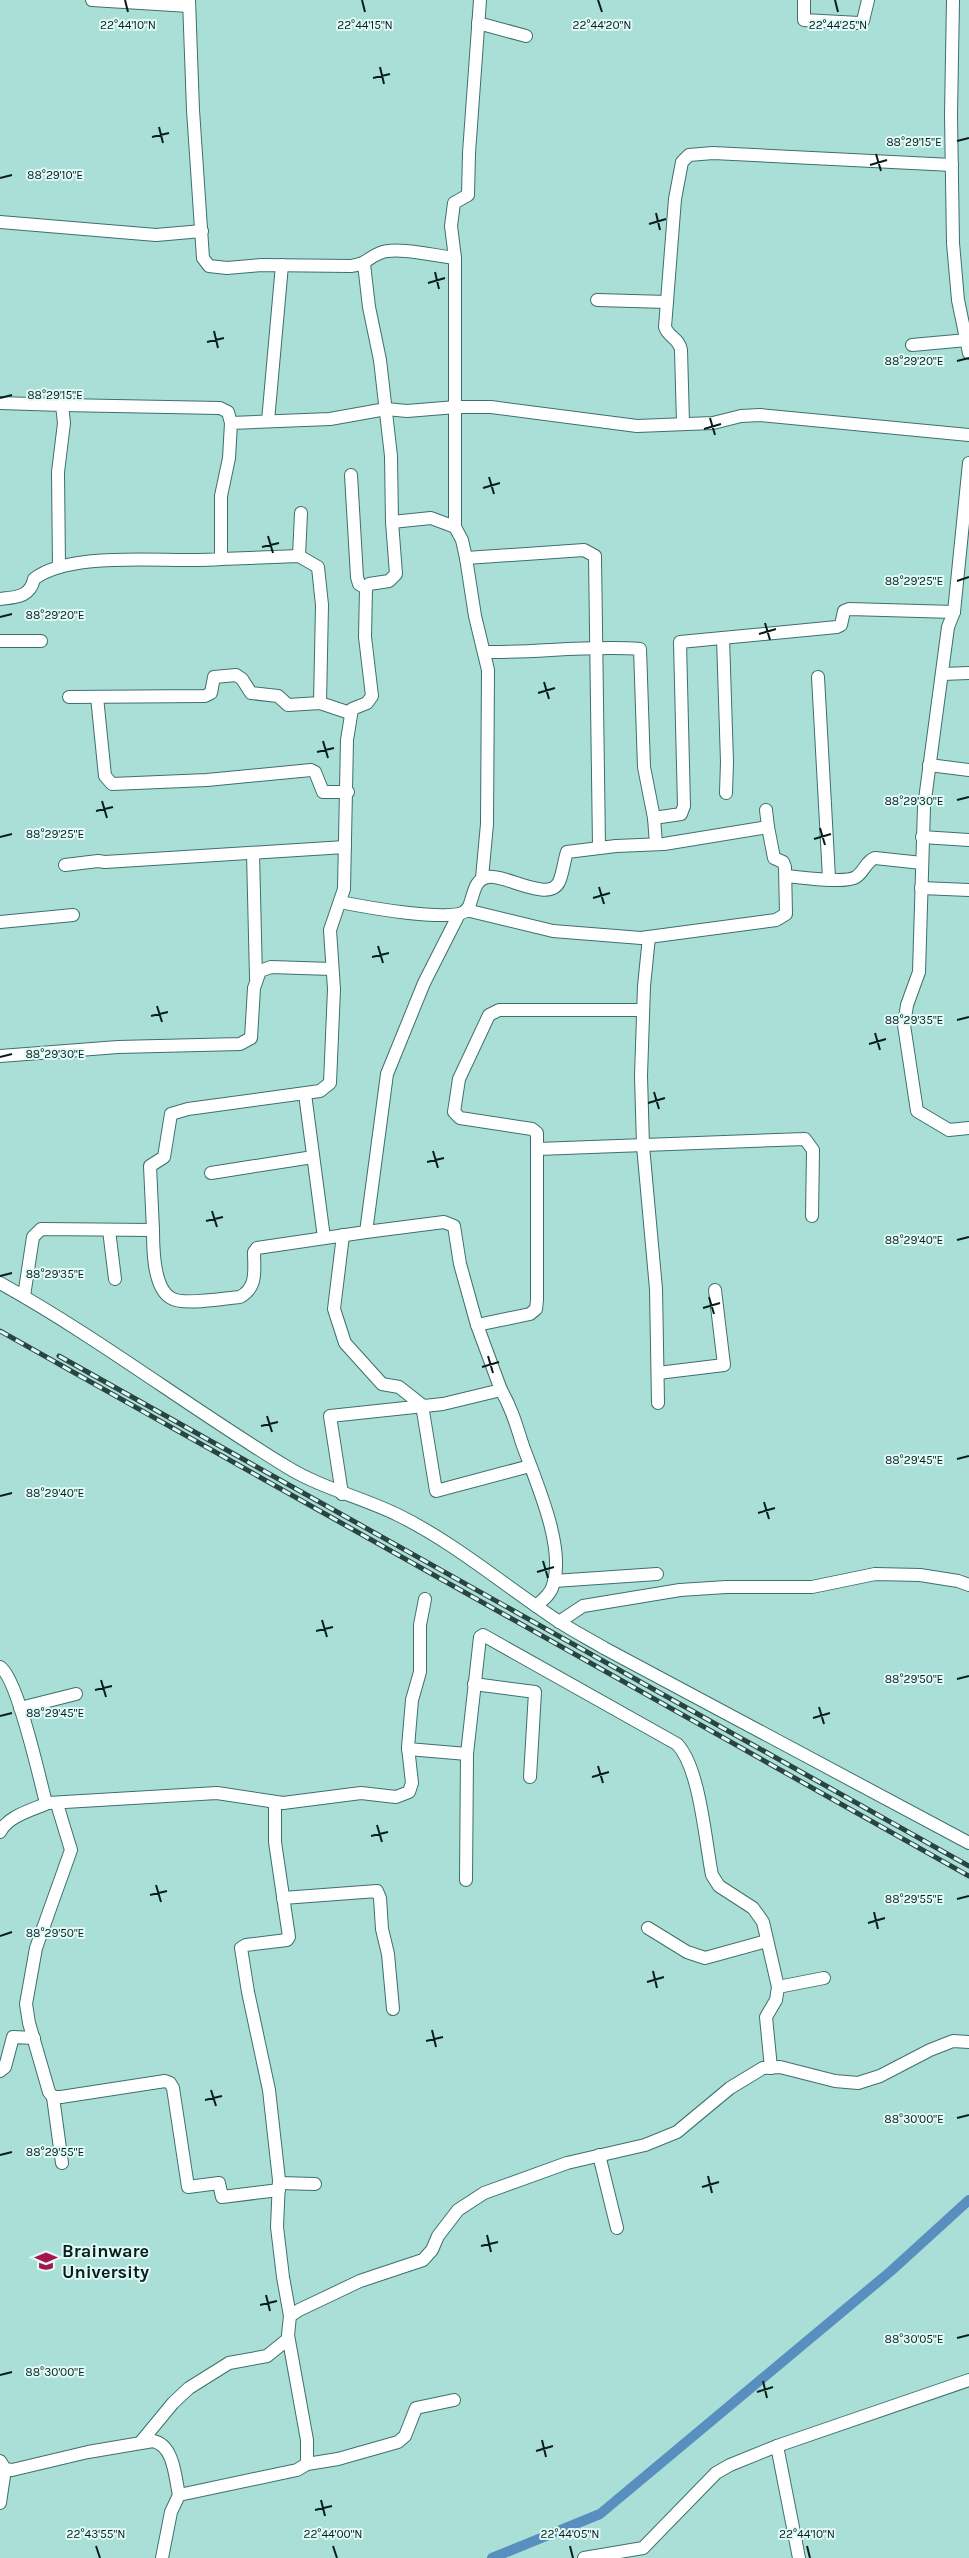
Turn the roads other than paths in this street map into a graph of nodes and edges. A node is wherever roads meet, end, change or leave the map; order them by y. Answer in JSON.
{"nodes":[{"id":1,"x":92,"y":0,"type":"edge"},
{"id":2,"x":480,"y":0,"type":"edge"},
{"id":3,"x":804,"y":0,"type":"edge"},
{"id":4,"x":868,"y":0,"type":"edge"},
{"id":5,"x":953,"y":0,"type":"edge"},
{"id":6,"x":189,"y":3,"type":"edge"},
{"id":7,"x":478,"y":23,"type":"junction"},
{"id":8,"x":526,"y":36,"type":"dead end"},
{"id":9,"x":952,"y":166,"type":"junction"},
{"id":10,"x":0,"y":222,"type":"edge"},
{"id":11,"x":202,"y":231,"type":"junction"},
{"id":12,"x":455,"y":258,"type":"junction"},
{"id":13,"x":364,"y":264,"type":"junction"},
{"id":14,"x":282,"y":265,"type":"junction"},
{"id":15,"x":597,"y":300,"type":"dead end"},
{"id":16,"x":667,"y":302,"type":"junction"},
{"id":17,"x":967,"y":335,"type":"edge"},
{"id":18,"x":912,"y":345,"type":"dead end"},
{"id":19,"x":969,"y":353,"type":"edge"},
{"id":20,"x":0,"y":402,"type":"edge"},
{"id":21,"x":62,"y":405,"type":"junction"},
{"id":22,"x":456,"y":407,"type":"junction"},
{"id":23,"x":386,"y":409,"type":"junction"},
{"id":24,"x":268,"y":421,"type":"junction"},
{"id":25,"x":231,"y":423,"type":"junction"},
{"id":26,"x":683,"y":423,"type":"junction"},
{"id":27,"x":969,"y":435,"type":"edge"},
{"id":28,"x":969,"y":464,"type":"edge"},
{"id":29,"x":351,"y":475,"type":"dead end"},
{"id":30,"x":301,"y":513,"type":"dead end"},
{"id":31,"x":392,"y":522,"type":"junction"},
{"id":32,"x":455,"y":527,"type":"junction"},
{"id":33,"x":299,"y":556,"type":"junction"},
{"id":34,"x":466,"y":558,"type":"junction"},
{"id":35,"x":222,"y":559,"type":"junction"},
{"id":36,"x":59,"y":567,"type":"junction"},
{"id":37,"x":366,"y":588,"type":"junction"},
{"id":38,"x":0,"y":599,"type":"edge"},
{"id":39,"x":954,"y":612,"type":"junction"},
{"id":40,"x":723,"y":638,"type":"junction"},
{"id":41,"x":0,"y":641,"type":"edge"},
{"id":42,"x":41,"y":642,"type":"dead end"},
{"id":43,"x":595,"y":648,"type":"junction"},
{"id":44,"x":484,"y":652,"type":"junction"},
{"id":45,"x":969,"y":673,"type":"edge"},
{"id":46,"x":942,"y":674,"type":"junction"},
{"id":47,"x":818,"y":677,"type":"dead end"},
{"id":48,"x":69,"y":697,"type":"dead end"},
{"id":49,"x":97,"y":697,"type":"junction"},
{"id":50,"x":320,"y":703,"type":"junction"},
{"id":51,"x":350,"y":713,"type":"junction"},
{"id":52,"x":930,"y":765,"type":"junction"},
{"id":53,"x":969,"y":770,"type":"edge"},
{"id":54,"x":348,"y":792,"type":"junction"},
{"id":55,"x":726,"y":793,"type":"dead end"},
{"id":56,"x":766,"y":810,"type":"dead end"},
{"id":57,"x":654,"y":818,"type":"junction"},
{"id":58,"x":768,"y":827,"type":"junction"},
{"id":59,"x":922,"y":837,"type":"junction"},
{"id":60,"x":969,"y":840,"type":"edge"},
{"id":61,"x":656,"y":844,"type":"junction"},
{"id":62,"x":344,"y":847,"type":"junction"},
{"id":63,"x":599,"y":848,"type":"junction"},
{"id":64,"x":253,"y":853,"type":"junction"},
{"id":65,"x":922,"y":863,"type":"junction"},
{"id":66,"x":65,"y":865,"type":"dead end"},
{"id":67,"x":786,"y":876,"type":"junction"},
{"id":68,"x":482,"y":878,"type":"junction"},
{"id":69,"x":828,"y":878,"type":"junction"},
{"id":70,"x":921,"y":888,"type":"junction"},
{"id":71,"x":969,"y":890,"type":"edge"},
{"id":72,"x":340,"y":902,"type":"junction"},
{"id":73,"x":462,"y":913,"type":"junction"},
{"id":74,"x":74,"y":915,"type":"dead end"},
{"id":75,"x":0,"y":922,"type":"edge"},
{"id":76,"x":649,"y":937,"type":"junction"},
{"id":77,"x":332,"y":969,"type":"junction"},
{"id":78,"x":256,"y":979,"type":"junction"},
{"id":79,"x":642,"y":1010,"type":"junction"},
{"id":80,"x":0,"y":1056,"type":"edge"},
{"id":81,"x":305,"y":1094,"type":"junction"},
{"id":82,"x":969,"y":1128,"type":"edge"},
{"id":83,"x":643,"y":1146,"type":"junction"},
{"id":84,"x":538,"y":1149,"type":"junction"},
{"id":85,"x":314,"y":1157,"type":"junction"},
{"id":86,"x":211,"y":1173,"type":"dead end"},
{"id":87,"x":812,"y":1216,"type":"dead end"},
{"id":88,"x":109,"y":1230,"type":"junction"},
{"id":89,"x":153,"y":1230,"type":"junction"},
{"id":90,"x":366,"y":1232,"type":"junction"},
{"id":91,"x":343,"y":1235,"type":"junction"},
{"id":92,"x":324,"y":1238,"type":"junction"},
{"id":93,"x":115,"y":1279,"type":"dead end"},
{"id":94,"x":0,"y":1283,"type":"edge"},
{"id":95,"x":714,"y":1290,"type":"dead end"},
{"id":96,"x":24,"y":1296,"type":"junction"},
{"id":97,"x":477,"y":1325,"type":"junction"},
{"id":98,"x":658,"y":1373,"type":"junction"},
{"id":99,"x":501,"y":1390,"type":"junction"},
{"id":100,"x":658,"y":1403,"type":"dead end"},
{"id":101,"x":422,"y":1405,"type":"junction"},
{"id":102,"x":530,"y":1466,"type":"junction"},
{"id":103,"x":342,"y":1494,"type":"junction"},
{"id":104,"x":657,"y":1574,"type":"dead end"},
{"id":105,"x":554,"y":1581,"type":"junction"},
{"id":106,"x":969,"y":1585,"type":"edge"},
{"id":107,"x":425,"y":1599,"type":"dead end"},
{"id":108,"x":536,"y":1606,"type":"junction"},
{"id":109,"x":560,"y":1622,"type":"junction"},
{"id":110,"x":0,"y":1667,"type":"edge"},
{"id":111,"x":474,"y":1684,"type":"junction"},
{"id":112,"x":76,"y":1694,"type":"dead end"},
{"id":113,"x":20,"y":1708,"type":"junction"},
{"id":114,"x":408,"y":1749,"type":"junction"},
{"id":115,"x":467,"y":1754,"type":"junction"},
{"id":116,"x":530,"y":1777,"type":"dead end"},
{"id":117,"x":275,"y":1803,"type":"junction"},
{"id":118,"x":53,"y":1804,"type":"junction"},
{"id":119,"x":0,"y":1832,"type":"edge"},
{"id":120,"x":969,"y":1843,"type":"edge"},
{"id":121,"x":466,"y":1880,"type":"dead end"},
{"id":122,"x":283,"y":1898,"type":"junction"},
{"id":123,"x":648,"y":1928,"type":"dead end"},
{"id":124,"x":768,"y":1941,"type":"junction"},
{"id":125,"x":824,"y":1978,"type":"dead end"},
{"id":126,"x":778,"y":1987,"type":"junction"},
{"id":127,"x":393,"y":2009,"type":"dead end"},
{"id":128,"x":34,"y":2038,"type":"junction"},
{"id":129,"x":969,"y":2042,"type":"edge"},
{"id":130,"x":771,"y":2068,"type":"junction"},
{"id":131,"x":0,"y":2071,"type":"edge"},
{"id":132,"x":53,"y":2097,"type":"junction"},
{"id":133,"x":599,"y":2156,"type":"junction"},
{"id":134,"x":62,"y":2163,"type":"dead end"},
{"id":135,"x":315,"y":2184,"type":"dead end"},
{"id":136,"x":279,"y":2186,"type":"junction"},
{"id":137,"x":617,"y":2228,"type":"dead end"},
{"id":138,"x":290,"y":2316,"type":"junction"},
{"id":139,"x":288,"y":2338,"type":"junction"},
{"id":140,"x":969,"y":2380,"type":"edge"},
{"id":141,"x":454,"y":2400,"type":"dead end"},
{"id":142,"x":140,"y":2443,"type":"junction"},
{"id":143,"x":777,"y":2446,"type":"junction"},
{"id":144,"x":307,"y":2464,"type":"junction"},
{"id":145,"x":3,"y":2465,"type":"edge"},
{"id":146,"x":179,"y":2494,"type":"junction"},
{"id":147,"x":0,"y":2503,"type":"edge"},
{"id":148,"x":162,"y":2558,"type":"edge"},
{"id":149,"x":584,"y":2558,"type":"edge"},
{"id":150,"x":799,"y":2558,"type":"edge"}],
"edges":[{"from":1,"to":6,"type":"street"},
{"from":2,"to":7,"type":"street"},
{"from":3,"to":4,"type":"street"},
{"from":5,"to":9,"type":"street"},
{"from":6,"to":11,"type":"street"},
{"from":7,"to":8,"type":"street"},
{"from":7,"to":12,"type":"street"},
{"from":9,"to":16,"type":"street"},
{"from":9,"to":17,"type":"street"},
{"from":10,"to":11,"type":"street"},
{"from":11,"to":14,"type":"street"},
{"from":12,"to":13,"type":"street"},
{"from":12,"to":22,"type":"street"},
{"from":13,"to":14,"type":"street"},
{"from":13,"to":23,"type":"street"},
{"from":14,"to":24,"type":"street"},
{"from":15,"to":16,"type":"street"},
{"from":16,"to":26,"type":"street"},
{"from":17,"to":18,"type":"street"},
{"from":17,"to":19,"type":"street"},
{"from":20,"to":21,"type":"street"},
{"from":21,"to":25,"type":"street"},
{"from":21,"to":36,"type":"street"},
{"from":22,"to":23,"type":"street"},
{"from":22,"to":26,"type":"street"},
{"from":22,"to":32,"type":"street"},
{"from":23,"to":24,"type":"street"},
{"from":23,"to":31,"type":"street"},
{"from":24,"to":25,"type":"street"},
{"from":25,"to":35,"type":"street"},
{"from":26,"to":27,"type":"street"},
{"from":28,"to":39,"type":"street"},
{"from":29,"to":37,"type":"street"},
{"from":30,"to":33,"type":"street"},
{"from":31,"to":32,"type":"street"},
{"from":31,"to":37,"type":"street"},
{"from":32,"to":34,"type":"street"},
{"from":33,"to":35,"type":"street"},
{"from":33,"to":50,"type":"street"},
{"from":34,"to":43,"type":"street"},
{"from":34,"to":44,"type":"street"},
{"from":35,"to":36,"type":"street"},
{"from":36,"to":38,"type":"street"},
{"from":37,"to":51,"type":"street"},
{"from":39,"to":40,"type":"street"},
{"from":39,"to":46,"type":"street"},
{"from":40,"to":55,"type":"street"},
{"from":40,"to":57,"type":"street"},
{"from":41,"to":42,"type":"street"},
{"from":43,"to":44,"type":"street"},
{"from":43,"to":57,"type":"street"},
{"from":43,"to":63,"type":"street"},
{"from":44,"to":68,"type":"street"},
{"from":45,"to":46,"type":"street"},
{"from":46,"to":52,"type":"street"},
{"from":47,"to":69,"type":"street"},
{"from":48,"to":49,"type":"street"},
{"from":49,"to":50,"type":"street"},
{"from":49,"to":54,"type":"street"},
{"from":50,"to":51,"type":"street"},
{"from":51,"to":54,"type":"street"},
{"from":52,"to":53,"type":"street"},
{"from":52,"to":59,"type":"street"},
{"from":54,"to":62,"type":"street"},
{"from":56,"to":58,"type":"street"},
{"from":57,"to":61,"type":"street"},
{"from":58,"to":61,"type":"street"},
{"from":58,"to":67,"type":"street"},
{"from":59,"to":60,"type":"street"},
{"from":59,"to":65,"type":"street"},
{"from":61,"to":63,"type":"street"},
{"from":62,"to":64,"type":"street"},
{"from":62,"to":72,"type":"street"},
{"from":63,"to":68,"type":"street"},
{"from":64,"to":66,"type":"street"},
{"from":64,"to":78,"type":"street"},
{"from":65,"to":69,"type":"street"},
{"from":65,"to":70,"type":"street"},
{"from":67,"to":69,"type":"street"},
{"from":67,"to":76,"type":"street"},
{"from":68,"to":73,"type":"street"},
{"from":70,"to":71,"type":"street"},
{"from":70,"to":82,"type":"street"},
{"from":72,"to":73,"type":"street"},
{"from":72,"to":77,"type":"street"},
{"from":73,"to":76,"type":"street"},
{"from":73,"to":90,"type":"street"},
{"from":74,"to":75,"type":"street"},
{"from":76,"to":79,"type":"street"},
{"from":77,"to":78,"type":"street"},
{"from":77,"to":81,"type":"street"},
{"from":78,"to":80,"type":"street"},
{"from":79,"to":83,"type":"street"},
{"from":79,"to":84,"type":"street"},
{"from":81,"to":85,"type":"street"},
{"from":81,"to":89,"type":"street"},
{"from":83,"to":84,"type":"street"},
{"from":83,"to":87,"type":"street"},
{"from":83,"to":98,"type":"street"},
{"from":84,"to":97,"type":"street"},
{"from":85,"to":86,"type":"street"},
{"from":85,"to":92,"type":"street"},
{"from":88,"to":89,"type":"street"},
{"from":88,"to":93,"type":"street"},
{"from":88,"to":96,"type":"street"},
{"from":89,"to":92,"type":"street"},
{"from":90,"to":91,"type":"street"},
{"from":90,"to":97,"type":"street"},
{"from":91,"to":92,"type":"street"},
{"from":91,"to":101,"type":"street"},
{"from":94,"to":96,"type":"street"},
{"from":95,"to":98,"type":"street"},
{"from":96,"to":103,"type":"street"},
{"from":97,"to":99,"type":"street"},
{"from":98,"to":100,"type":"street"},
{"from":99,"to":101,"type":"street"},
{"from":99,"to":102,"type":"street"},
{"from":101,"to":102,"type":"street"},
{"from":101,"to":103,"type":"street"},
{"from":102,"to":105,"type":"street"},
{"from":103,"to":108,"type":"street"},
{"from":104,"to":105,"type":"street"},
{"from":105,"to":108,"type":"street"},
{"from":106,"to":109,"type":"street"},
{"from":107,"to":114,"type":"street"},
{"from":108,"to":109,"type":"street"},
{"from":109,"to":120,"type":"street"},
{"from":110,"to":113,"type":"street"},
{"from":111,"to":115,"type":"street"},
{"from":111,"to":116,"type":"street"},
{"from":111,"to":124,"type":"street"},
{"from":112,"to":113,"type":"street"},
{"from":113,"to":118,"type":"street"},
{"from":114,"to":115,"type":"street"},
{"from":114,"to":117,"type":"street"},
{"from":115,"to":121,"type":"street"},
{"from":117,"to":118,"type":"street"},
{"from":117,"to":122,"type":"street"},
{"from":118,"to":119,"type":"street"},
{"from":118,"to":128,"type":"street"},
{"from":122,"to":127,"type":"street"},
{"from":122,"to":136,"type":"street"},
{"from":123,"to":124,"type":"street"},
{"from":124,"to":126,"type":"street"},
{"from":125,"to":126,"type":"street"},
{"from":126,"to":130,"type":"street"},
{"from":128,"to":131,"type":"street"},
{"from":128,"to":132,"type":"street"},
{"from":129,"to":130,"type":"street"},
{"from":130,"to":133,"type":"street"},
{"from":132,"to":134,"type":"street"},
{"from":132,"to":136,"type":"street"},
{"from":133,"to":137,"type":"street"},
{"from":133,"to":138,"type":"street"},
{"from":135,"to":136,"type":"street"},
{"from":136,"to":138,"type":"street"},
{"from":138,"to":139,"type":"street"},
{"from":139,"to":142,"type":"street"},
{"from":139,"to":144,"type":"street"},
{"from":140,"to":143,"type":"street"},
{"from":141,"to":144,"type":"street"},
{"from":142,"to":145,"type":"street"},
{"from":142,"to":146,"type":"street"},
{"from":143,"to":149,"type":"street"},
{"from":143,"to":150,"type":"street"},
{"from":144,"to":146,"type":"street"},
{"from":145,"to":147,"type":"street"},
{"from":146,"to":148,"type":"street"}]}
